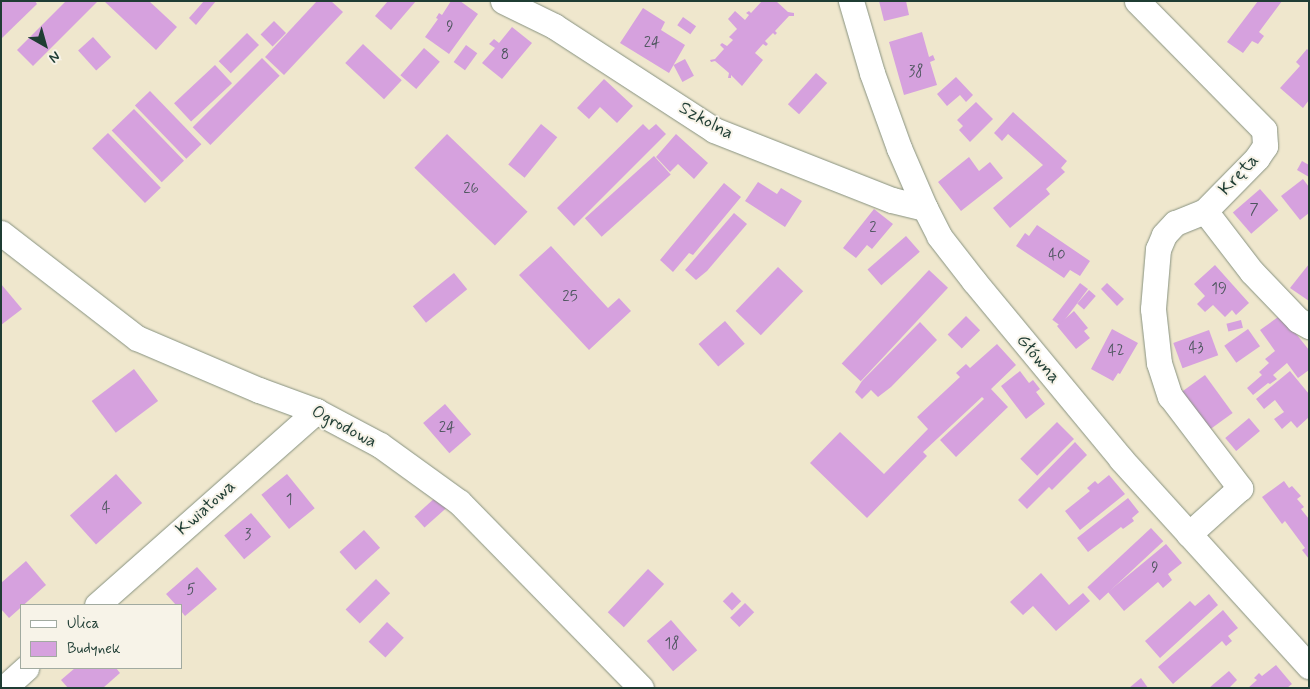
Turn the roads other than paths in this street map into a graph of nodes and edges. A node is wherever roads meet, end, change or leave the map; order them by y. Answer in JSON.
{"nodes":[{"id":1,"x":503,"y":1,"type":"edge"},
{"id":2,"x":851,"y":1,"type":"edge"},
{"id":3,"x":1137,"y":1,"type":"edge"},
{"id":4,"x":924,"y":208,"type":"junction"},
{"id":5,"x":1205,"y":211,"type":"junction"},
{"id":6,"x":1,"y":232,"type":"edge"},
{"id":7,"x":1309,"y":326,"type":"edge"},
{"id":8,"x":316,"y":411,"type":"junction"},
{"id":9,"x":1189,"y":534,"type":"junction"},
{"id":10,"x":98,"y":604,"type":"edge"},
{"id":11,"x":1309,"y":666,"type":"edge"},
{"id":12,"x":25,"y":669,"type":"edge"},
{"id":13,"x":4,"y":688,"type":"edge"},
{"id":14,"x":641,"y":688,"type":"edge"}],
"edges":[{"from":1,"to":4,"type":"street","name":"Szkolna"},
{"from":2,"to":4,"type":"street","name":"Główna"},
{"from":3,"to":5,"type":"street","name":"Kręta"},
{"from":4,"to":9,"type":"street","name":"Główna"},
{"from":5,"to":7,"type":"street","name":"Kręta"},
{"from":5,"to":9,"type":"street"},
{"from":6,"to":8,"type":"street","name":"Ogrodowa"},
{"from":8,"to":10,"type":"street","name":"Kwiatowa"},
{"from":8,"to":14,"type":"street","name":"Ogrodowa"},
{"from":9,"to":11,"type":"street","name":"Główna"},
{"from":12,"to":13,"type":"street"}]}
